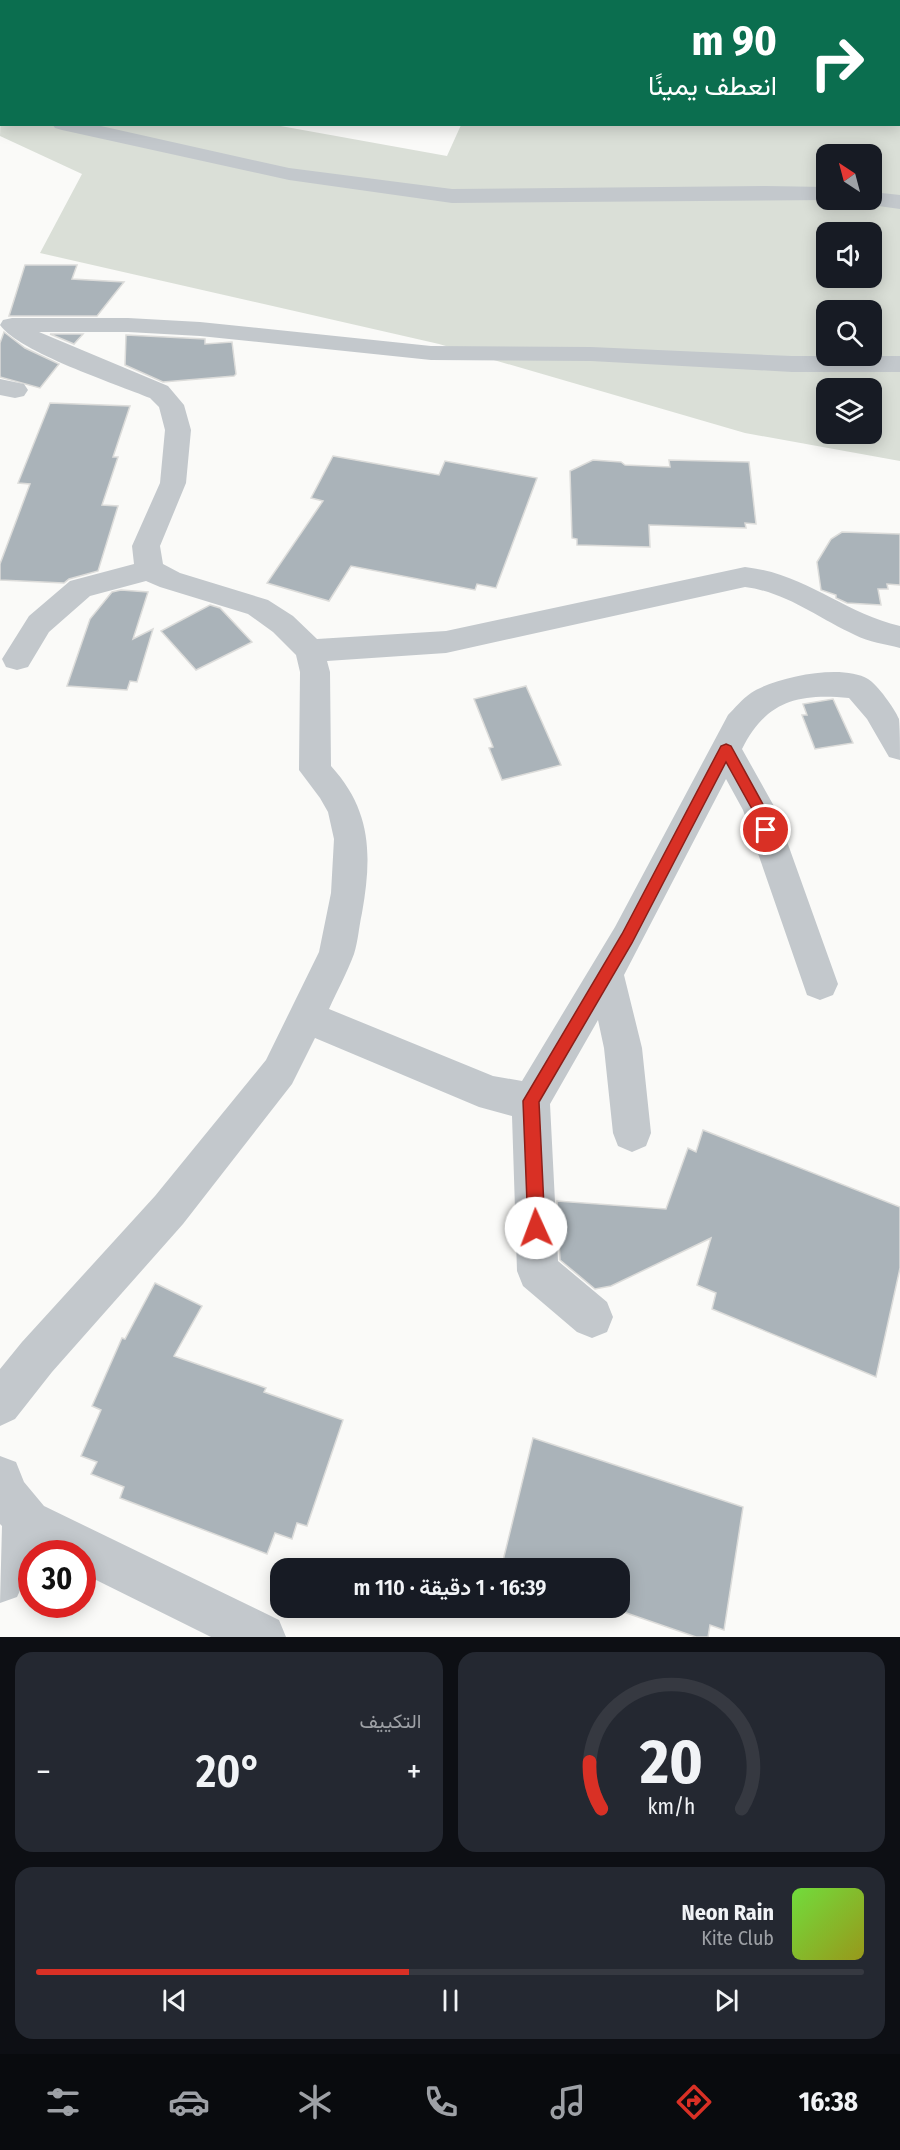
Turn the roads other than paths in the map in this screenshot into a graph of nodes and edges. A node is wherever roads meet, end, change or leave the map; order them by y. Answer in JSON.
{"nodes":[{"id":1,"x":71,"y":126,"type":"edge"},
{"id":2,"x":816,"y":194,"type":"edge"},
{"id":3,"x":882,"y":200,"type":"edge"},
{"id":4,"x":900,"y":202,"type":"edge"},
{"id":5,"x":7,"y":324,"type":"edge"},
{"id":6,"x":900,"y":364,"type":"edge"},
{"id":7,"x":149,"y":570,"type":"junction"},
{"id":8,"x":900,"y":637,"type":"edge"},
{"id":9,"x":310,"y":651,"type":"junction"},
{"id":10,"x":17,"y":659,"type":"dead end"},
{"id":11,"x":900,"y":748,"type":"edge"},
{"id":12,"x":726,"y":749,"type":"junction"},
{"id":13,"x":606,"y":974,"type":"junction"},
{"id":14,"x":820,"y":984,"type":"dead end"},
{"id":15,"x":307,"y":1017,"type":"junction"},
{"id":16,"x":531,"y":1101,"type":"junction"},
{"id":17,"x":632,"y":1133,"type":"dead end"},
{"id":18,"x":592,"y":1317,"type":"dead end"},
{"id":19,"x":0,"y":1404,"type":"edge"},
{"id":20,"x":0,"y":1478,"type":"edge"},
{"id":21,"x":28,"y":1522,"type":"junction"},
{"id":22,"x":0,"y":1580,"type":"edge"},
{"id":23,"x":262,"y":1637,"type":"edge"}],
"edges":[{"from":1,"to":2,"type":"street"},
{"from":3,"to":4,"type":"street"},
{"from":5,"to":6,"type":"street"},
{"from":5,"to":7,"type":"street"},
{"from":7,"to":9,"type":"street"},
{"from":7,"to":10,"type":"street"},
{"from":8,"to":9,"type":"street"},
{"from":9,"to":15,"type":"street"},
{"from":11,"to":12,"type":"street"},
{"from":12,"to":13,"type":"street"},
{"from":12,"to":14,"type":"street"},
{"from":13,"to":16,"type":"street"},
{"from":13,"to":17,"type":"street"},
{"from":15,"to":16,"type":"street"},
{"from":15,"to":19,"type":"street"},
{"from":16,"to":18,"type":"street"},
{"from":20,"to":21,"type":"street"},
{"from":21,"to":22,"type":"street"},
{"from":21,"to":23,"type":"street"}]}
